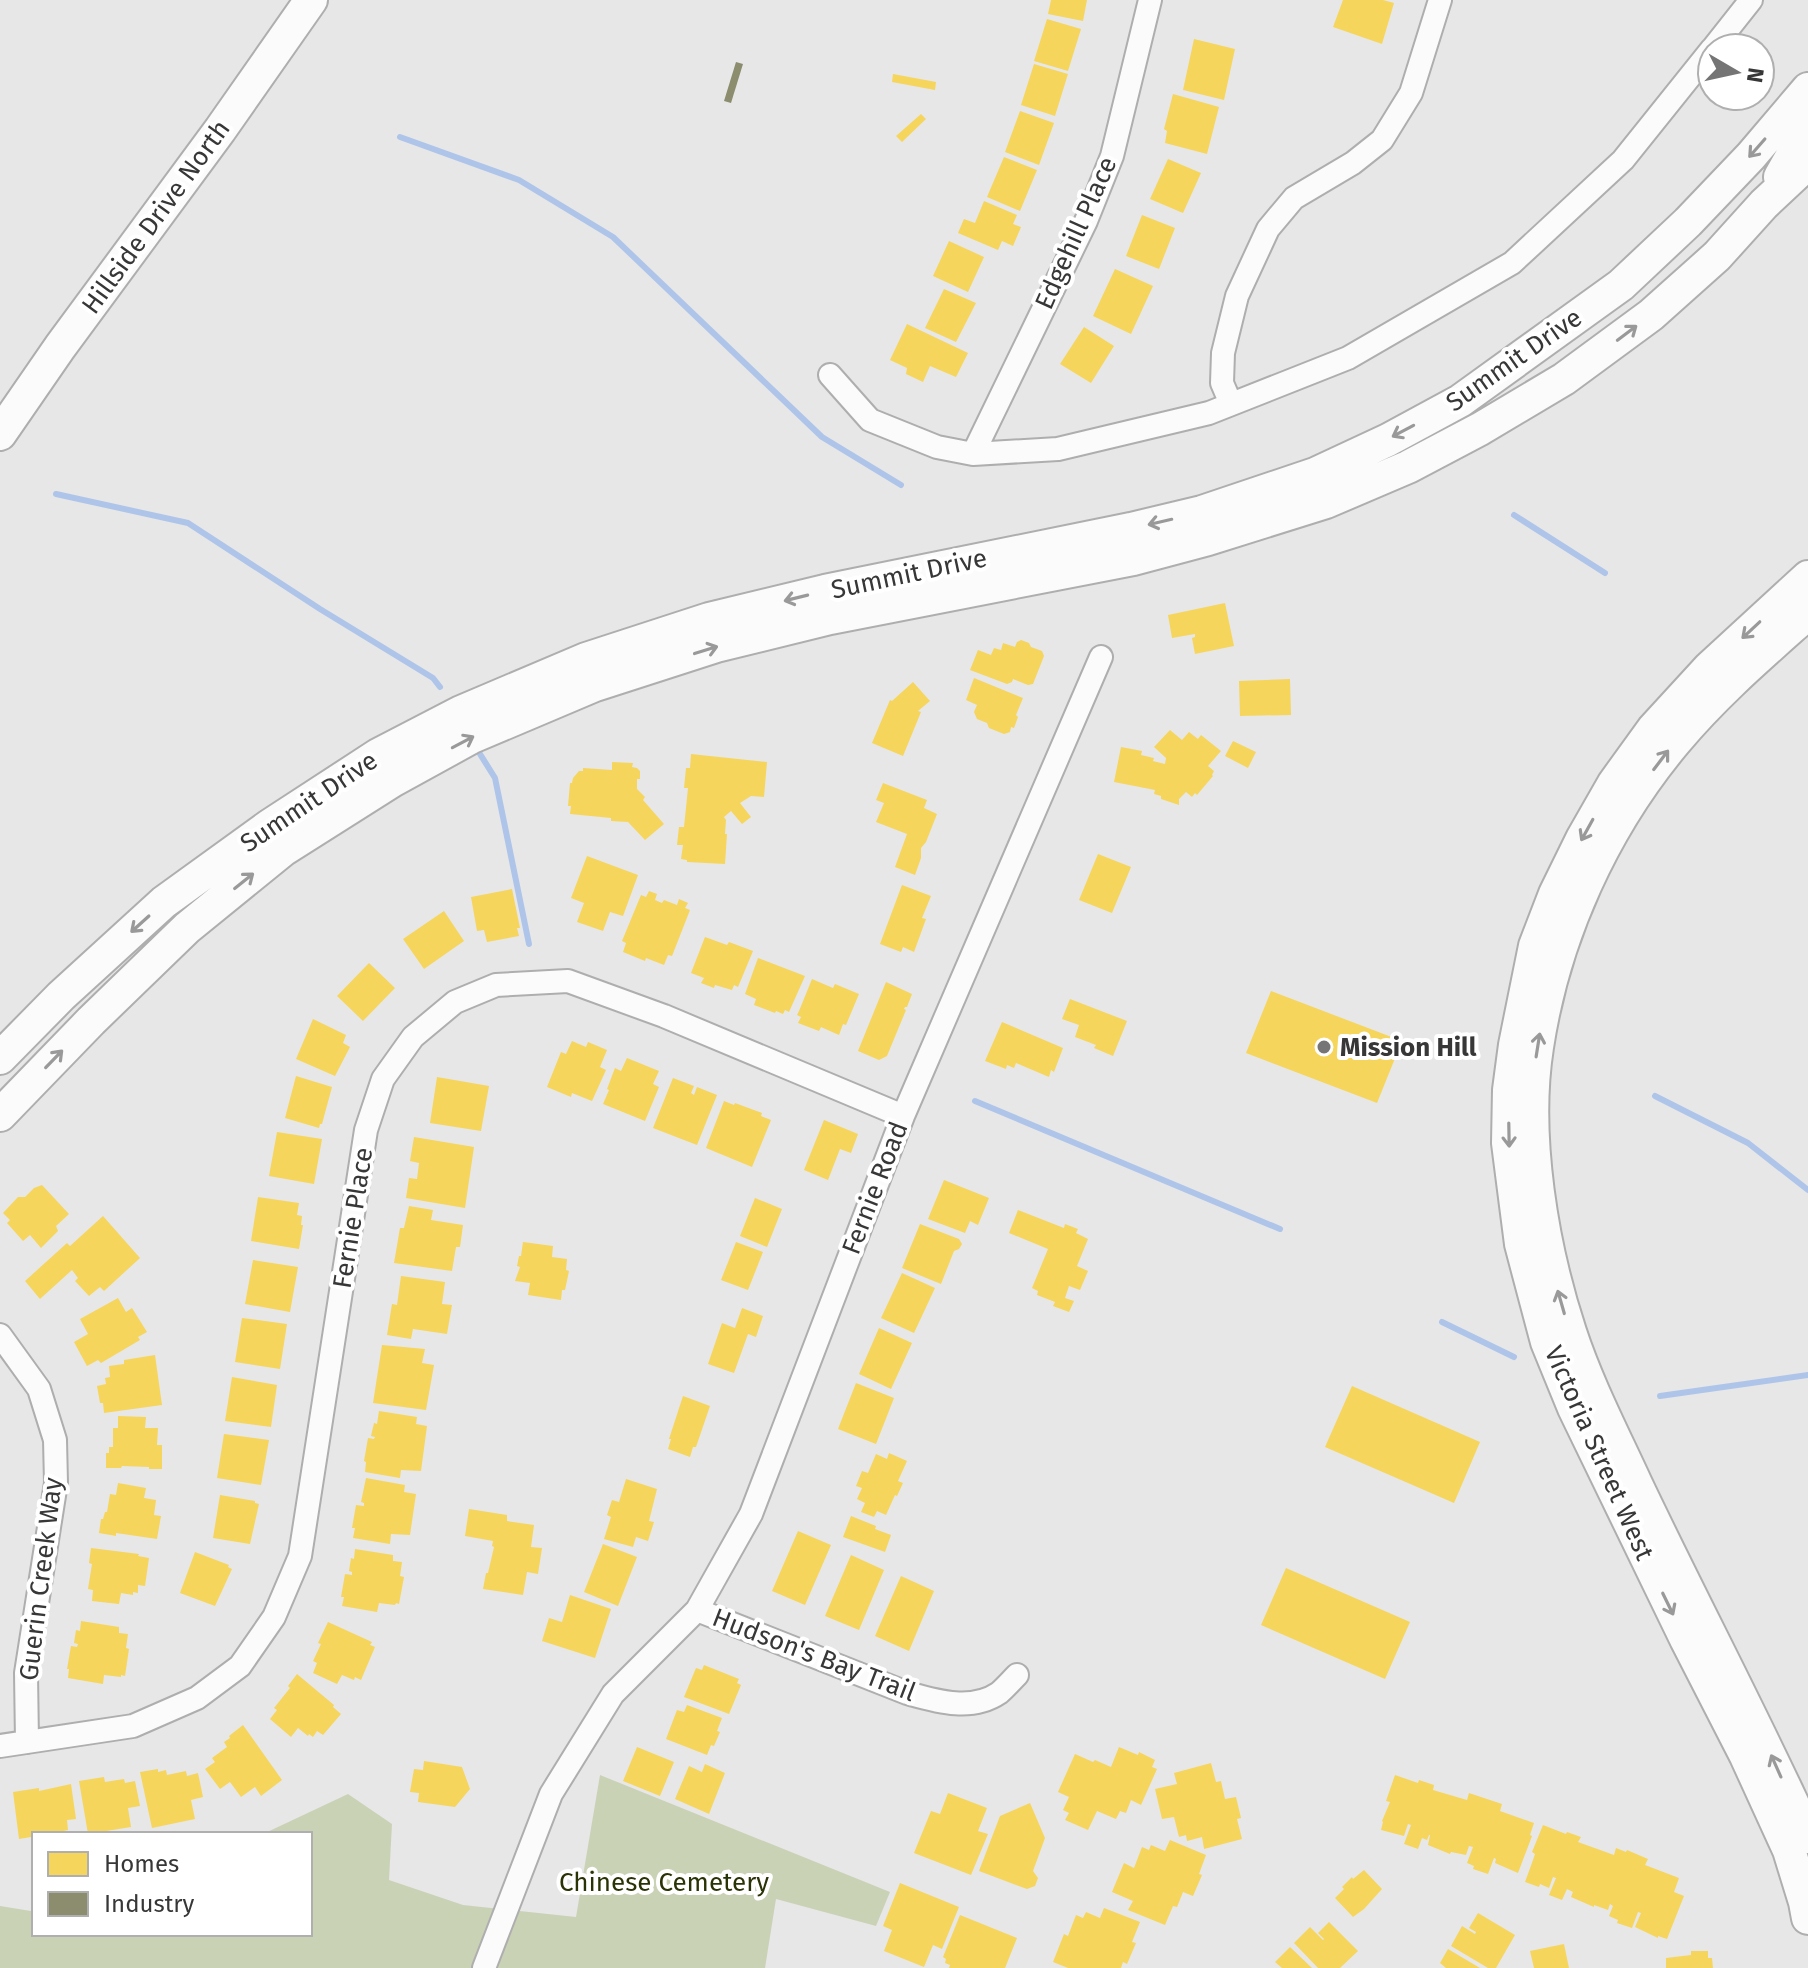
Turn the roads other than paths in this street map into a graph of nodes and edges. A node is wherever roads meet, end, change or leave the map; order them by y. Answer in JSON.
{"nodes":[{"id":1,"x":311,"y":0,"type":"edge"},
{"id":2,"x":1150,"y":0,"type":"edge"},
{"id":3,"x":1440,"y":0,"type":"edge"},
{"id":4,"x":1751,"y":0,"type":"edge"},
{"id":5,"x":1725,"y":32,"type":"edge"},
{"id":6,"x":1696,"y":68,"type":"edge"},
{"id":7,"x":1808,"y":89,"type":"edge"},
{"id":8,"x":1808,"y":128,"type":"edge"},
{"id":9,"x":1808,"y":163,"type":"edge"},
{"id":10,"x":1764,"y":204,"type":"junction"},
{"id":11,"x":830,"y":375,"type":"dead end"},
{"id":12,"x":1231,"y":404,"type":"junction"},
{"id":13,"x":0,"y":434,"type":"edge"},
{"id":14,"x":973,"y":454,"type":"junction"},
{"id":15,"x":1808,"y":577,"type":"edge"},
{"id":16,"x":1808,"y":613,"type":"edge"},
{"id":17,"x":1101,"y":657,"type":"dead end"},
{"id":18,"x":0,"y":1058,"type":"edge"},
{"id":19,"x":0,"y":1115,"type":"edge"},
{"id":20,"x":903,"y":1116,"type":"junction"},
{"id":21,"x":0,"y":1335,"type":"edge"},
{"id":22,"x":697,"y":1610,"type":"junction"},
{"id":23,"x":1017,"y":1675,"type":"dead end"},
{"id":24,"x":27,"y":1742,"type":"junction"},
{"id":25,"x":0,"y":1746,"type":"edge"},
{"id":26,"x":1808,"y":1837,"type":"edge"},
{"id":27,"x":1808,"y":1918,"type":"edge"},
{"id":28,"x":484,"y":1968,"type":"edge"}],
"edges":[{"from":1,"to":13,"type":"main road","name":"Hillside Drive North"},
{"from":2,"to":14,"type":"street","name":"Edgehill Place"},
{"from":3,"to":12,"type":"street"},
{"from":4,"to":5,"type":"street"},
{"from":6,"to":12,"type":"street"},
{"from":7,"to":18,"type":"main road","name":"Summit Drive","one_way":true},
{"from":8,"to":10,"type":"main road"},
{"from":9,"to":10,"type":"main road"},
{"from":19,"to":10,"type":"main road","name":"Summit Drive","one_way":true},
{"from":11,"to":14,"type":"street"},
{"from":12,"to":14,"type":"street"},
{"from":15,"to":27,"type":"main road","name":"Victoria Street West","one_way":true},
{"from":26,"to":16,"type":"main road","name":"Victoria Street West","one_way":true},
{"from":17,"to":20,"type":"street","name":"Fernie Road"},
{"from":20,"to":22,"type":"street","name":"Fernie Road"},
{"from":20,"to":24,"type":"street","name":"Fernie Place"},
{"from":21,"to":24,"type":"street","name":"Guerin Creek Way"},
{"from":22,"to":23,"type":"street","name":"Hudson's Bay Trail"},
{"from":22,"to":28,"type":"street","name":"Fernie Road"},
{"from":24,"to":25,"type":"street","name":"Fernie Place"}]}
